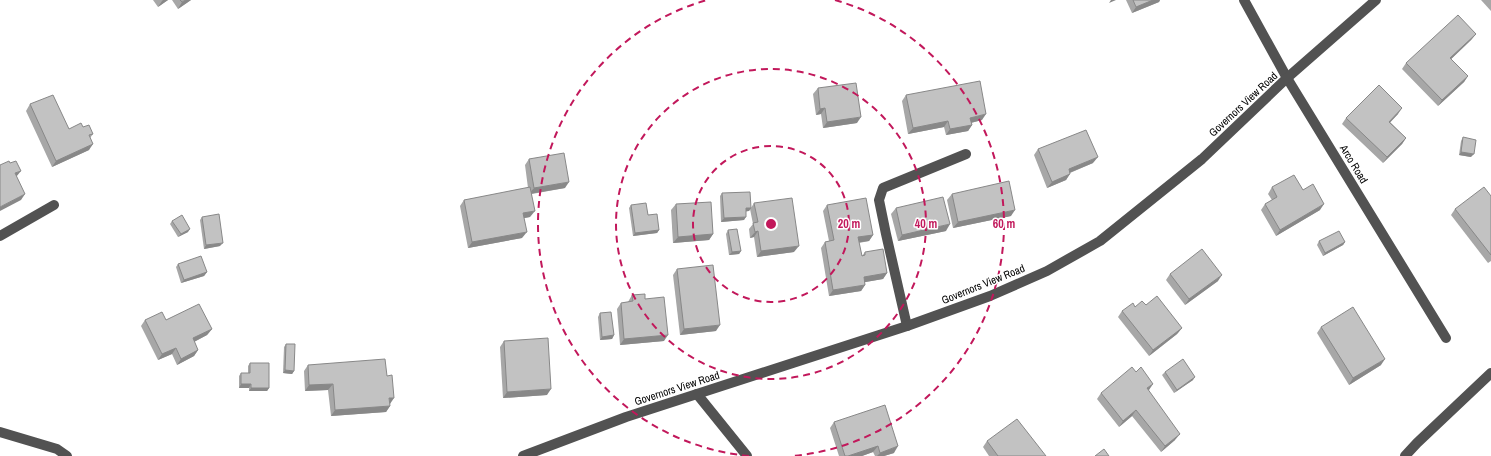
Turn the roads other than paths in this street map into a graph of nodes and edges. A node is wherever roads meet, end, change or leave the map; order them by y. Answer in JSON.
{"nodes":[{"id":1,"x":1244,"y":0,"type":"edge"},
{"id":2,"x":1376,"y":0,"type":"edge"},
{"id":3,"x":1288,"y":78,"type":"junction"},
{"id":4,"x":966,"y":154,"type":"dead end"},
{"id":5,"x":54,"y":205,"type":"dead end"},
{"id":6,"x":0,"y":236,"type":"edge"},
{"id":7,"x":907,"y":326,"type":"junction"},
{"id":8,"x":1446,"y":338,"type":"dead end"},
{"id":9,"x":1491,"y":373,"type":"edge"},
{"id":10,"x":697,"y":394,"type":"junction"},
{"id":11,"x":0,"y":432,"type":"edge"},
{"id":12,"x":67,"y":456,"type":"edge"},
{"id":13,"x":523,"y":456,"type":"edge"},
{"id":14,"x":747,"y":456,"type":"edge"},
{"id":15,"x":1405,"y":456,"type":"edge"}],
"edges":[{"from":1,"to":3,"type":"street","name":"Arco Road"},
{"from":2,"to":3,"type":"street","name":"Governors View Road"},
{"from":3,"to":7,"type":"street","name":"Governors View Road"},
{"from":3,"to":8,"type":"street","name":"Arco Road"},
{"from":4,"to":7,"type":"street"},
{"from":5,"to":6,"type":"street"},
{"from":7,"to":10,"type":"street","name":"Governors View Road"},
{"from":9,"to":15,"type":"street"},
{"from":10,"to":13,"type":"street","name":"Governors View Road"},
{"from":10,"to":14,"type":"street"},
{"from":11,"to":12,"type":"street"}]}
